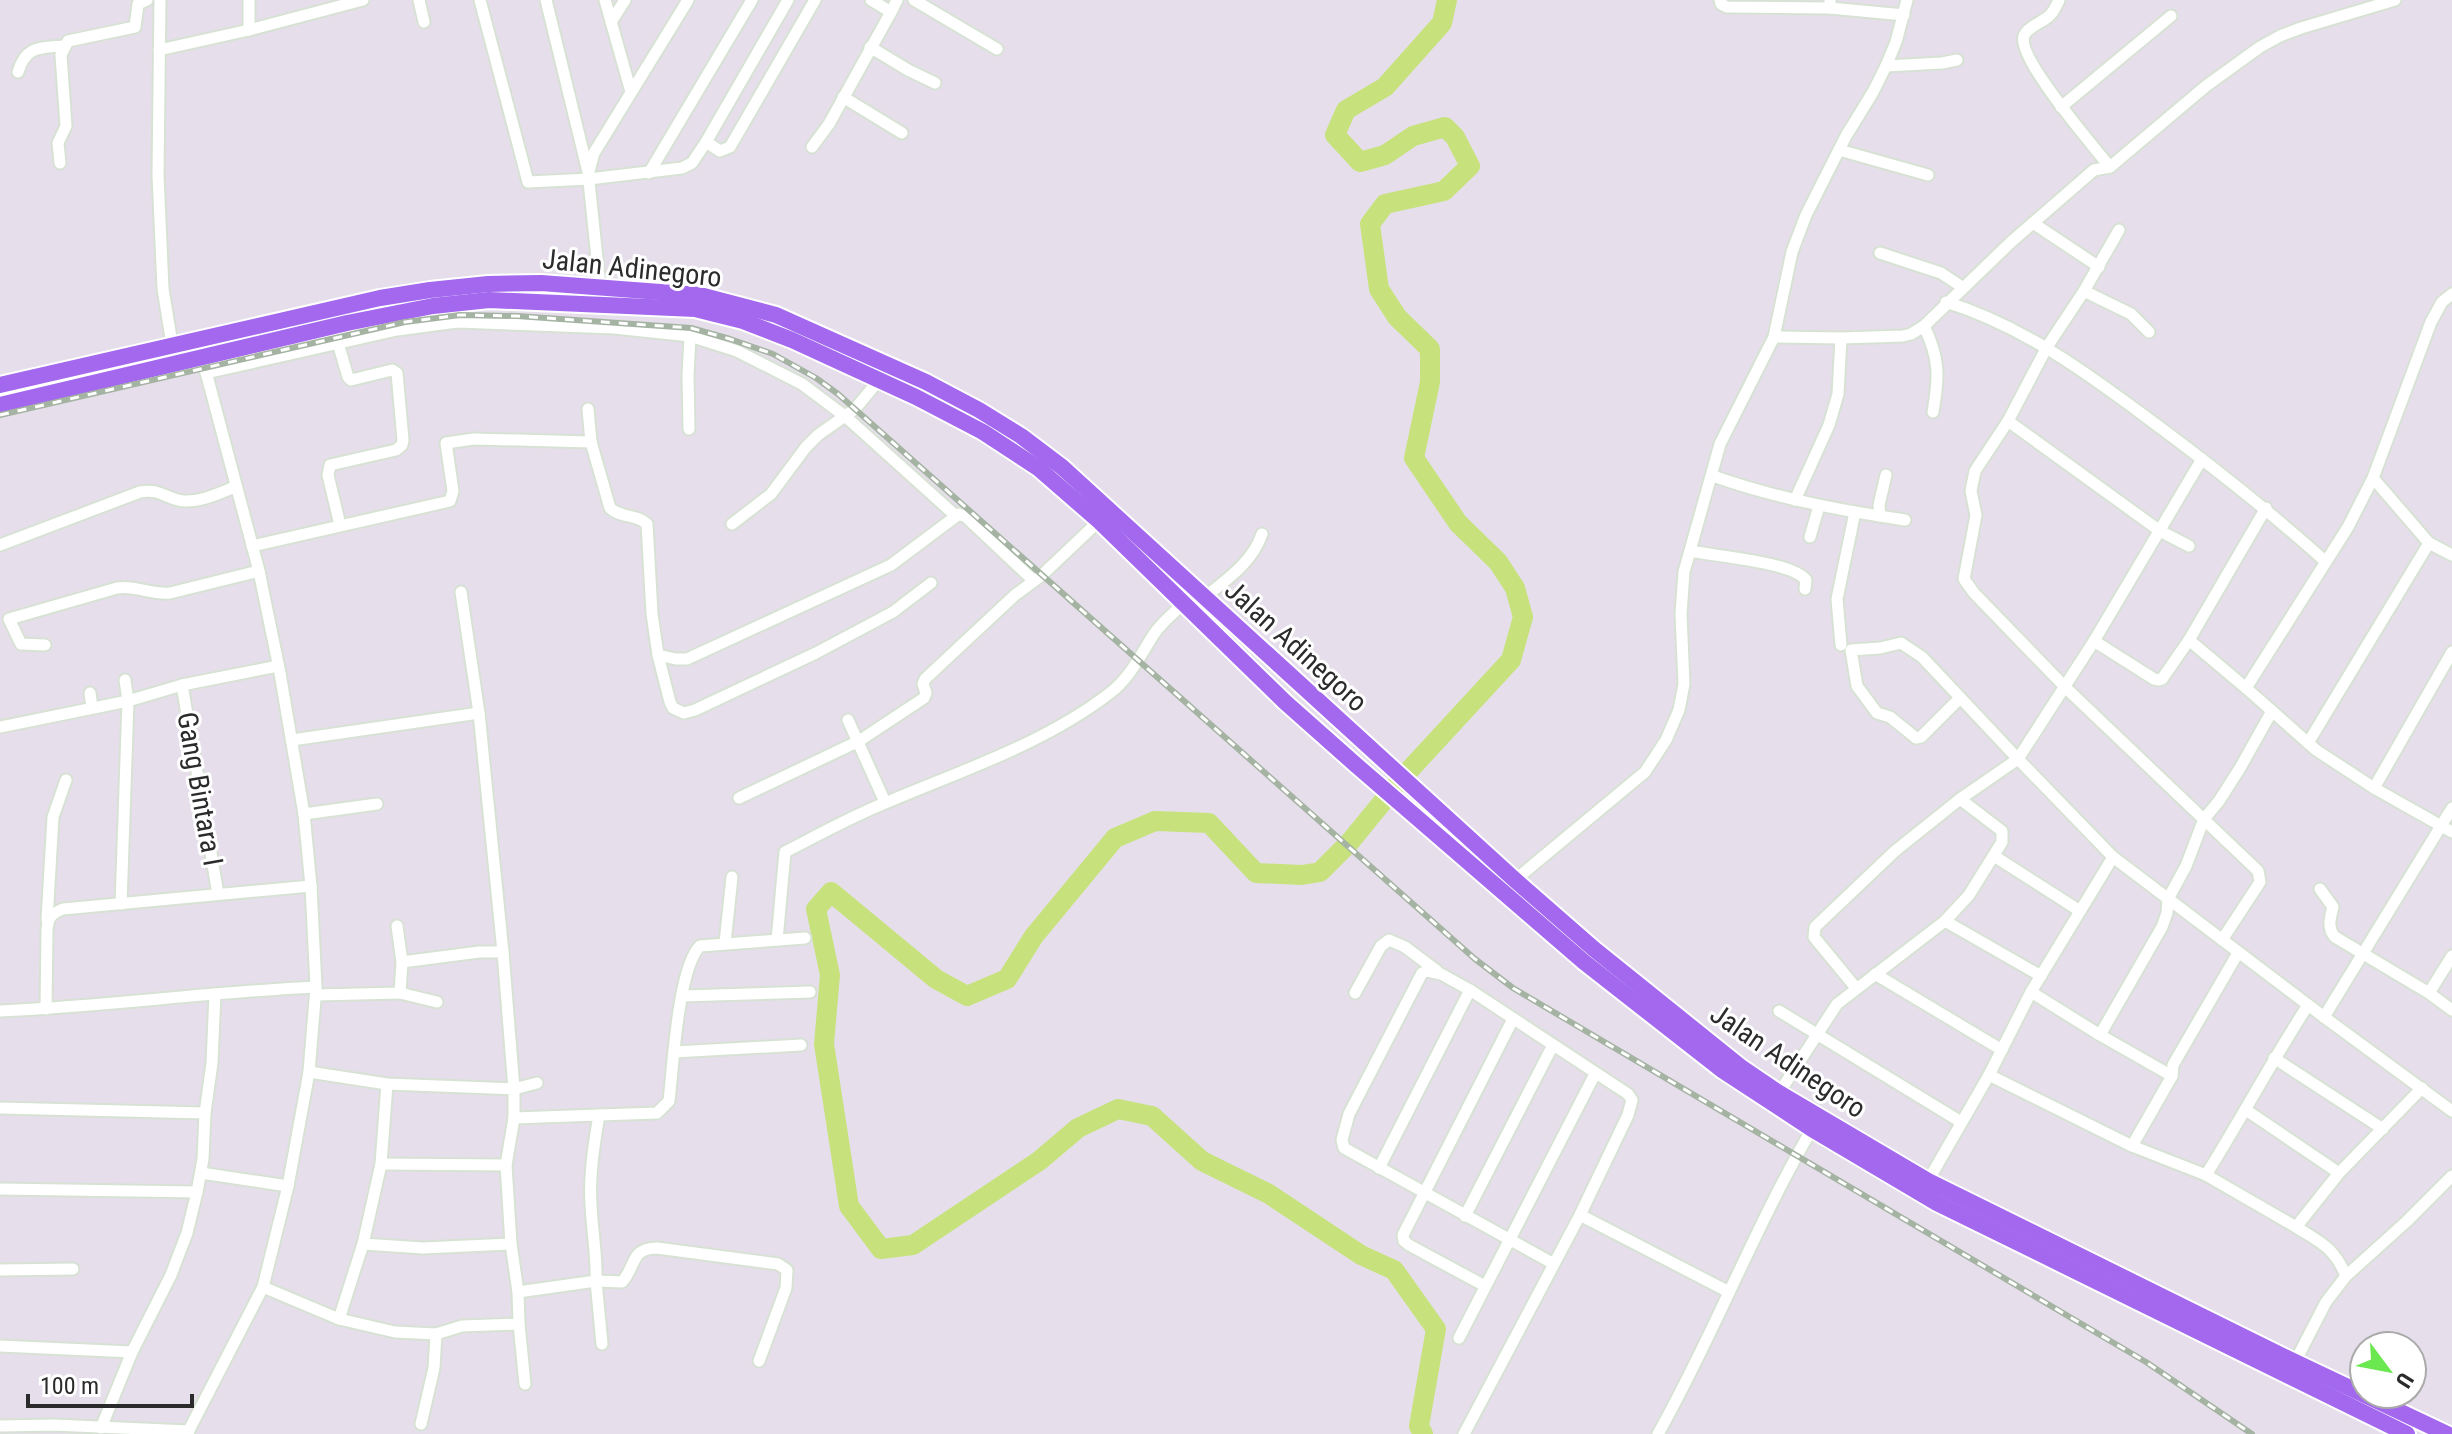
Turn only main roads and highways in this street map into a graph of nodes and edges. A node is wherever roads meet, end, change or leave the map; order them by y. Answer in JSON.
{"nodes":[{"id":1,"x":314,"y":312,"type":"junction"},
{"id":2,"x":346,"y":314,"type":"junction"},
{"id":3,"x":319,"y":329,"type":"junction"},
{"id":4,"x":0,"y":385,"type":"edge"},
{"id":5,"x":0,"y":405,"type":"edge"},
{"id":6,"x":1132,"y":541,"type":"junction"},
{"id":7,"x":1164,"y":559,"type":"junction"},
{"id":8,"x":1151,"y":571,"type":"junction"},
{"id":9,"x":1589,"y":955,"type":"junction"},
{"id":10,"x":2383,"y":1413,"type":"junction"},
{"id":11,"x":2407,"y":1434,"type":"edge"},
{"id":12,"x":2447,"y":1434,"type":"edge"}],
"edges":[{"from":1,"to":2,"type":"highway","name":"Jalan Adinegoro"},
{"from":1,"to":3,"type":"highway"},
{"from":1,"to":4,"type":"highway","name":"Jalan Adinegoro"},
{"from":2,"to":3,"type":"highway"},
{"from":2,"to":6,"type":"highway"},
{"from":2,"to":6,"type":"highway","name":"Jalan Adinegoro"},
{"from":3,"to":5,"type":"highway"},
{"from":6,"to":7,"type":"highway","name":"Jalan Adinegoro"},
{"from":6,"to":8,"type":"highway","name":"Jalan Adinegoro"},
{"from":7,"to":8,"type":"highway"},
{"from":7,"to":9,"type":"highway","name":"Jalan Adinegoro"},
{"from":8,"to":9,"type":"highway","name":"Jalan Adinegoro"},
{"from":9,"to":10,"type":"highway","name":"Jalan Adinegoro"},
{"from":9,"to":10,"type":"highway","name":"Jalan Adinegoro"},
{"from":10,"to":11,"type":"highway","name":"Jalan Adinegoro"},
{"from":10,"to":12,"type":"highway","name":"Jalan Adinegoro"}]}
